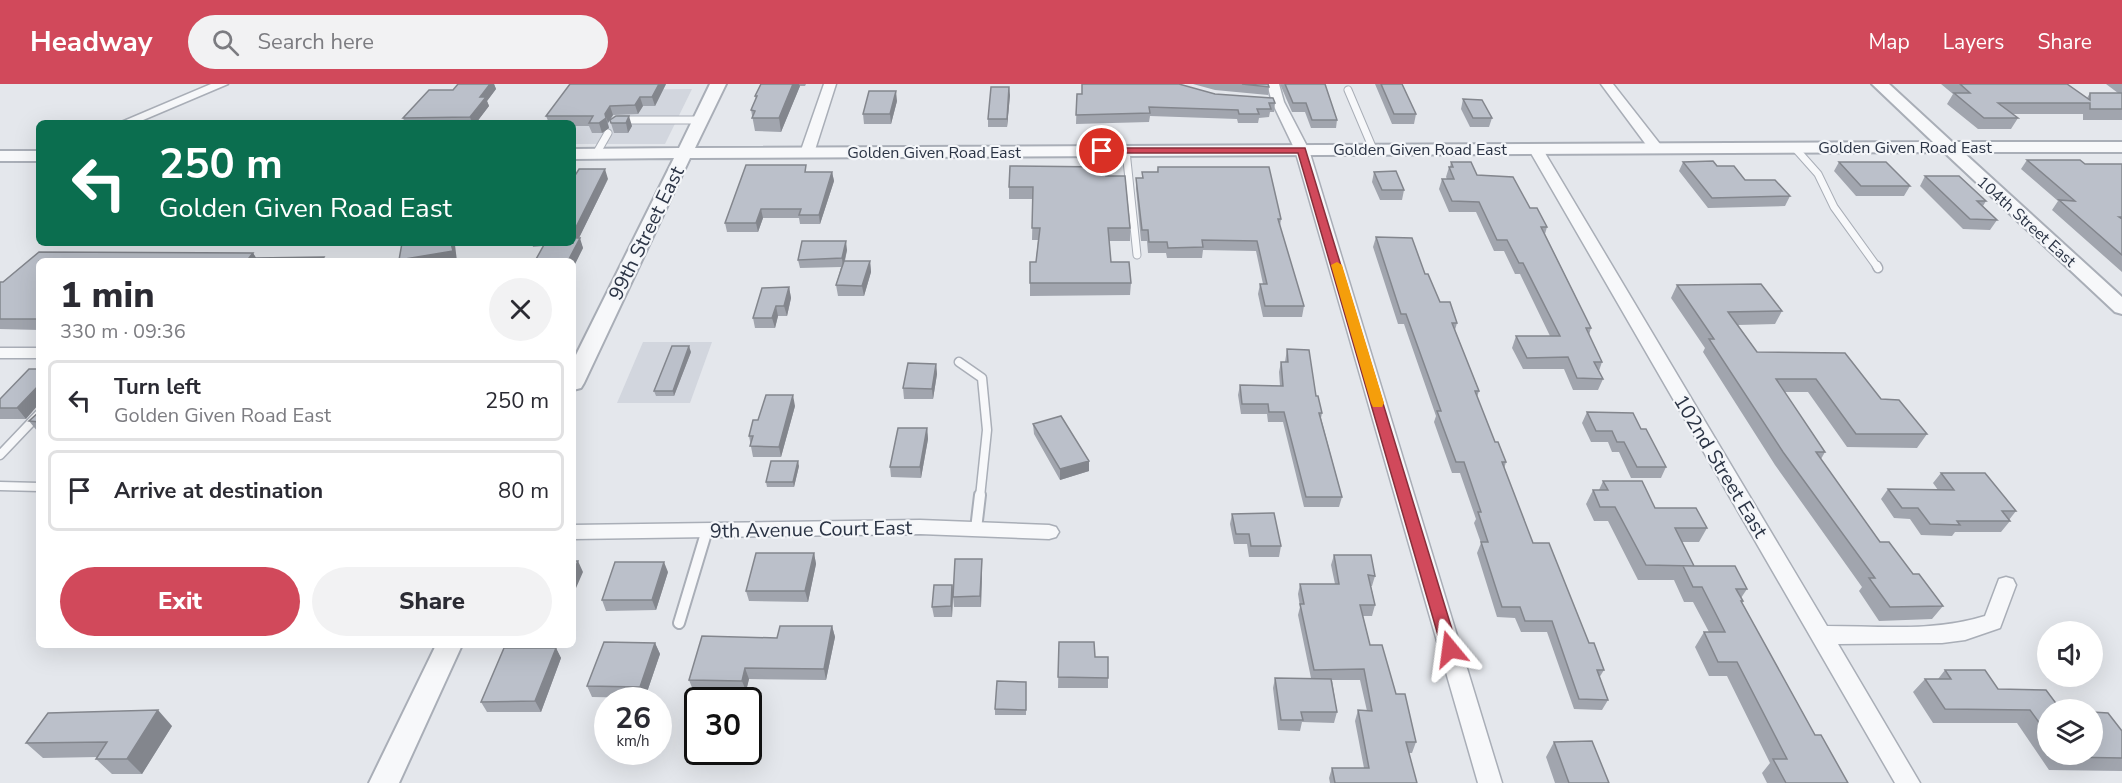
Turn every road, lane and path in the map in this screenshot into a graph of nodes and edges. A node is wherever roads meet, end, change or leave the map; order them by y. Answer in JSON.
{"nodes":[{"id":1,"x":222,"y":84,"type":"edge"},
{"id":2,"x":718,"y":84,"type":"edge"},
{"id":3,"x":830,"y":84,"type":"edge"},
{"id":4,"x":1607,"y":84,"type":"edge"},
{"id":5,"x":1880,"y":84,"type":"edge"},
{"id":6,"x":1348,"y":90,"type":"dead end"},
{"id":7,"x":1273,"y":95,"type":"edge"},
{"id":8,"x":132,"y":120,"type":"edge"},
{"id":9,"x":701,"y":120,"type":"junction"},
{"id":10,"x":613,"y":124,"type":"edge"},
{"id":11,"x":608,"y":133,"type":"edge"},
{"id":12,"x":1655,"y":147,"type":"junction"},
{"id":13,"x":1794,"y":147,"type":"junction"},
{"id":14,"x":1945,"y":147,"type":"junction"},
{"id":15,"x":2122,"y":147,"type":"edge"},
{"id":16,"x":1535,"y":148,"type":"junction"},
{"id":17,"x":1373,"y":149,"type":"junction"},
{"id":18,"x":1302,"y":150,"type":"junction"},
{"id":19,"x":1126,"y":151,"type":"junction"},
{"id":20,"x":685,"y":153,"type":"junction"},
{"id":21,"x":807,"y":153,"type":"junction"},
{"id":22,"x":576,"y":154,"type":"edge"},
{"id":23,"x":596,"y":154,"type":"junction"},
{"id":24,"x":0,"y":156,"type":"edge"},
{"id":25,"x":36,"y":156,"type":"edge"},
{"id":26,"x":1137,"y":255,"type":"dead end"},
{"id":27,"x":1878,"y":268,"type":"dead end"},
{"id":28,"x":2122,"y":309,"type":"edge"},
{"id":29,"x":0,"y":353,"type":"edge"},
{"id":30,"x":36,"y":353,"type":"edge"},
{"id":31,"x":580,"y":355,"type":"edge"},
{"id":32,"x":959,"y":362,"type":"dead end"},
{"id":33,"x":576,"y":371,"type":"edge"},
{"id":34,"x":36,"y":417,"type":"edge"},
{"id":35,"x":0,"y":455,"type":"edge"},
{"id":36,"x":0,"y":486,"type":"edge"},
{"id":37,"x":36,"y":487,"type":"edge"},
{"id":38,"x":976,"y":529,"type":"junction"},
{"id":39,"x":707,"y":530,"type":"junction"},
{"id":40,"x":1049,"y":531,"type":"dead end"},
{"id":41,"x":576,"y":532,"type":"edge"},
{"id":42,"x":2006,"y":585,"type":"dead end"},
{"id":43,"x":679,"y":623,"type":"dead end"},
{"id":44,"x":1821,"y":635,"type":"junction"},
{"id":45,"x":448,"y":648,"type":"edge"},
{"id":46,"x":384,"y":783,"type":"edge"},
{"id":47,"x":1490,"y":783,"type":"edge"},
{"id":48,"x":1908,"y":783,"type":"edge"}],
"edges":[{"from":1,"to":8,"type":"street"},
{"from":2,"to":9,"type":"street","name":"99th Street East"},
{"from":3,"to":21,"type":"street"},
{"from":4,"to":12,"type":"street"},
{"from":5,"to":14,"type":"street","name":"104th Street East"},
{"from":6,"to":17,"type":"lane"},
{"from":7,"to":18,"type":"street"},
{"from":9,"to":10,"type":"lane"},
{"from":9,"to":20,"type":"street","name":"99th Street East"},
{"from":11,"to":23,"type":"lane"},
{"from":12,"to":13,"type":"street","name":"Golden Given Road East"},
{"from":12,"to":16,"type":"street","name":"Golden Given Road East"},
{"from":13,"to":14,"type":"street","name":"Golden Given Road East"},
{"from":13,"to":27,"type":"lane"},
{"from":14,"to":15,"type":"street","name":"Golden Given Road East"},
{"from":14,"to":28,"type":"street","name":"104th Street East"},
{"from":16,"to":17,"type":"street","name":"Golden Given Road East"},
{"from":16,"to":44,"type":"street","name":"102nd Street East"},
{"from":17,"to":18,"type":"street","name":"Golden Given Road East"},
{"from":18,"to":19,"type":"street","name":"Golden Given Road East"},
{"from":18,"to":47,"type":"street"},
{"from":19,"to":21,"type":"street","name":"Golden Given Road East"},
{"from":19,"to":26,"type":"lane"},
{"from":20,"to":21,"type":"street","name":"Golden Given Road East"},
{"from":20,"to":23,"type":"street","name":"Golden Given Road East"},
{"from":20,"to":31,"type":"street","name":"99th Street East"},
{"from":22,"to":23,"type":"street","name":"Golden Given Road East"},
{"from":24,"to":25,"type":"street"},
{"from":29,"to":30,"type":"street"},
{"from":31,"to":33,"type":"street","name":"99th Street East"},
{"from":32,"to":38,"type":"lane"},
{"from":34,"to":35,"type":"lane"},
{"from":36,"to":37,"type":"lane"},
{"from":38,"to":39,"type":"street","name":"9th Avenue Court East"},
{"from":38,"to":40,"type":"street","name":"9th Avenue Court East"},
{"from":39,"to":41,"type":"street","name":"9th Avenue Court East"},
{"from":39,"to":43,"type":"lane"},
{"from":42,"to":44,"type":"street"},
{"from":44,"to":48,"type":"street","name":"102nd Street East"},
{"from":45,"to":46,"type":"street"}]}
